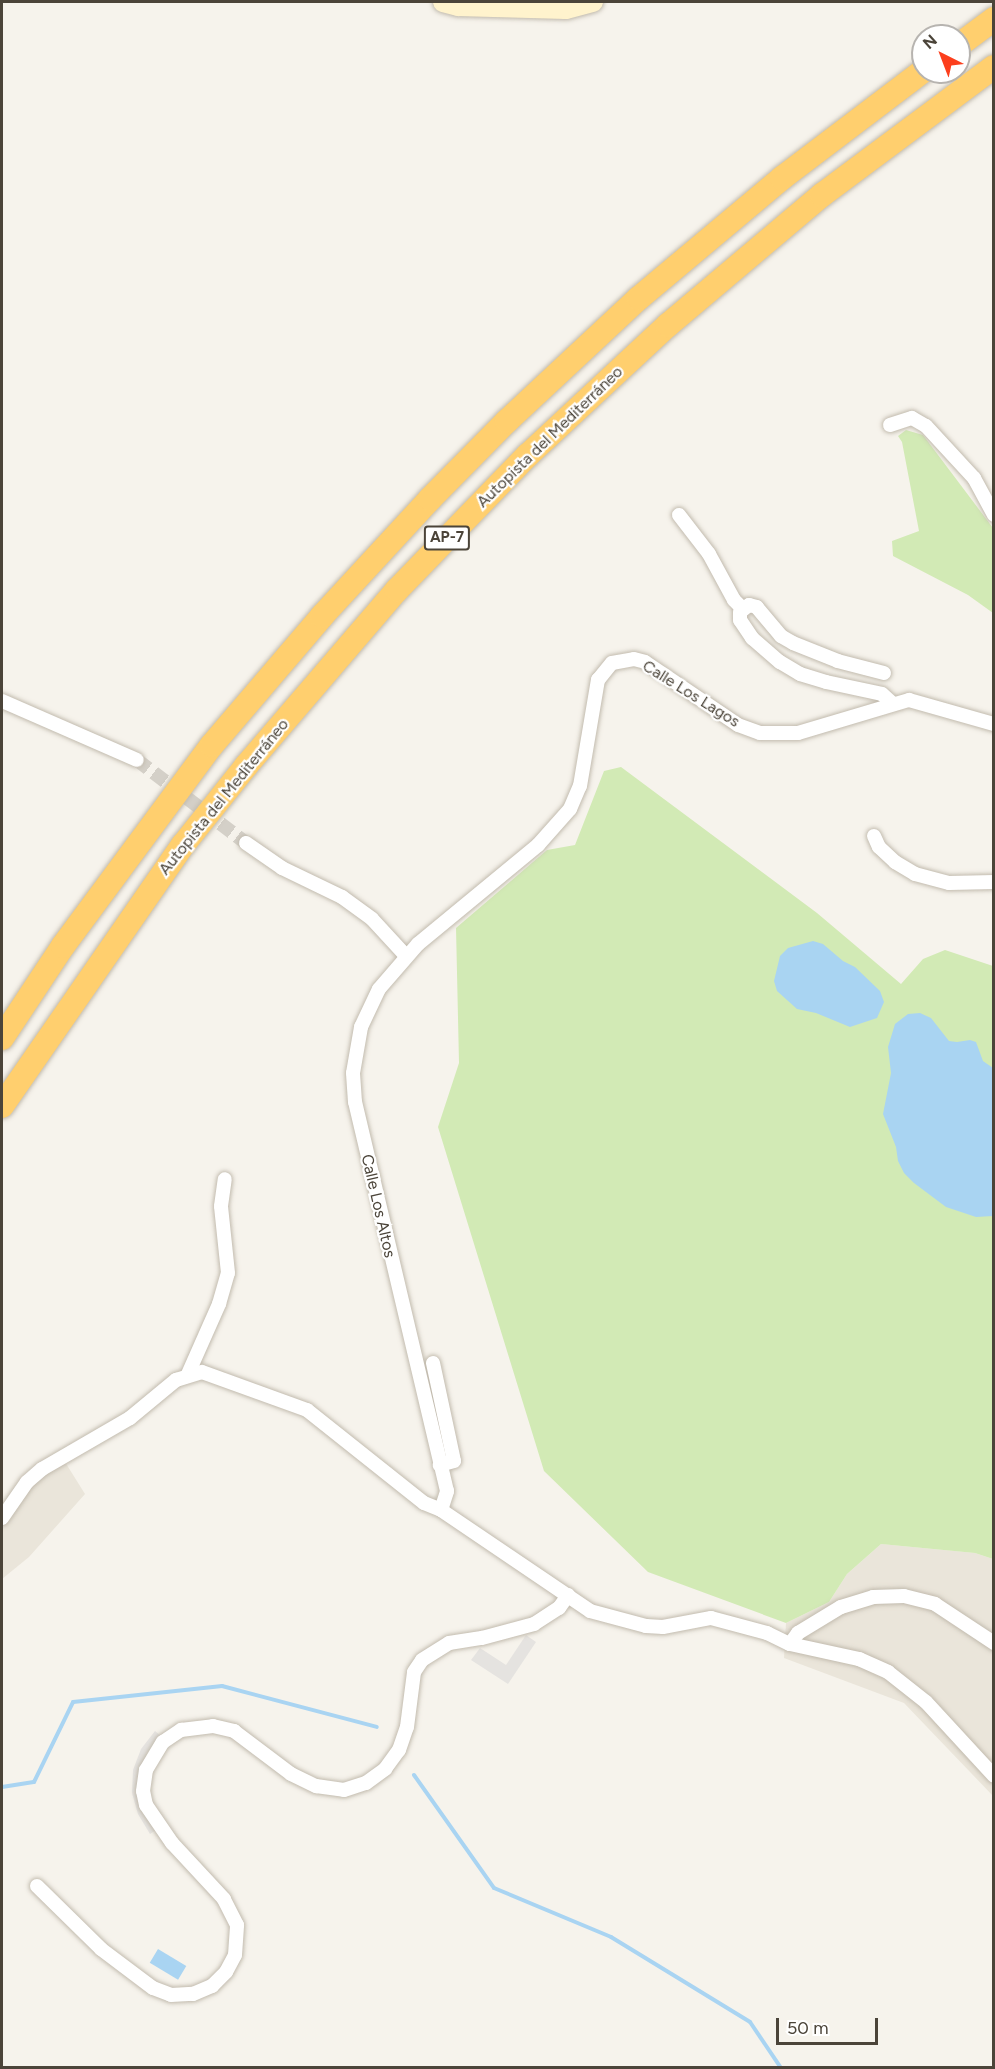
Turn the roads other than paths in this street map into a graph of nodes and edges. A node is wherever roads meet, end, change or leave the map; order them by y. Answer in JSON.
{"nodes":[{"id":1,"x":593,"y":2,"type":"edge"},
{"id":2,"x":451,"y":4,"type":"edge"},
{"id":3,"x":993,"y":19,"type":"edge"},
{"id":4,"x":971,"y":36,"type":"edge"},
{"id":5,"x":993,"y":67,"type":"edge"},
{"id":6,"x":911,"y":80,"type":"edge"},
{"id":7,"x":890,"y":425,"type":"dead end"},
{"id":8,"x":679,"y":515,"type":"dead end"},
{"id":9,"x":993,"y":515,"type":"edge"},
{"id":10,"x":742,"y":609,"type":"junction"},
{"id":11,"x":884,"y":673,"type":"dead end"},
{"id":12,"x":2,"y":701,"type":"edge"},
{"id":13,"x":892,"y":703,"type":"junction"},
{"id":14,"x":993,"y":724,"type":"edge"},
{"id":15,"x":137,"y":760,"type":"tunnel mouth"},
{"id":16,"x":874,"y":836,"type":"dead end"},
{"id":17,"x":246,"y":843,"type":"tunnel mouth"},
{"id":18,"x":993,"y":882,"type":"edge"},
{"id":19,"x":406,"y":956,"type":"junction"},
{"id":20,"x":2,"y":1038,"type":"edge"},
{"id":21,"x":2,"y":1106,"type":"edge"},
{"id":22,"x":225,"y":1179,"type":"dead end"},
{"id":23,"x":433,"y":1364,"type":"dead end"},
{"id":24,"x":188,"y":1374,"type":"junction"},
{"id":25,"x":440,"y":1465,"type":"junction"},
{"id":26,"x":441,"y":1510,"type":"junction"},
{"id":27,"x":2,"y":1518,"type":"edge"},
{"id":28,"x":568,"y":1595,"type":"junction"},
{"id":29,"x":993,"y":1643,"type":"edge"},
{"id":30,"x":790,"y":1644,"type":"junction"},
{"id":31,"x":993,"y":1776,"type":"edge"},
{"id":32,"x":36,"y":1886,"type":"dead end"}],
"edges":[{"from":1,"to":2,"type":"main road"},
{"from":3,"to":4,"type":"highway"},
{"from":5,"to":21,"type":"highway","name":"Autopista del Mediterráneo","number":"AP-7"},
{"from":6,"to":20,"type":"highway","number":"AP-7"},
{"from":7,"to":9,"type":"street"},
{"from":8,"to":10,"type":"street"},
{"from":10,"to":11,"type":"street"},
{"from":10,"to":13,"type":"street"},
{"from":12,"to":15,"type":"street"},
{"from":13,"to":14,"type":"street","name":"Calle Los Lagos"},
{"from":13,"to":19,"type":"street","name":"Calle Los Lagos"},
{"from":16,"to":18,"type":"street"},
{"from":17,"to":19,"type":"street"},
{"from":19,"to":25,"type":"street","name":"Calle Los Altos"},
{"from":22,"to":24,"type":"street"},
{"from":23,"to":25,"type":"street"},
{"from":24,"to":26,"type":"street"},
{"from":24,"to":27,"type":"street"},
{"from":25,"to":26,"type":"street","name":"Calle Los Altos"},
{"from":26,"to":28,"type":"street"},
{"from":28,"to":30,"type":"street"},
{"from":28,"to":32,"type":"street"},
{"from":29,"to":30,"type":"street"},
{"from":30,"to":31,"type":"street"}]}
